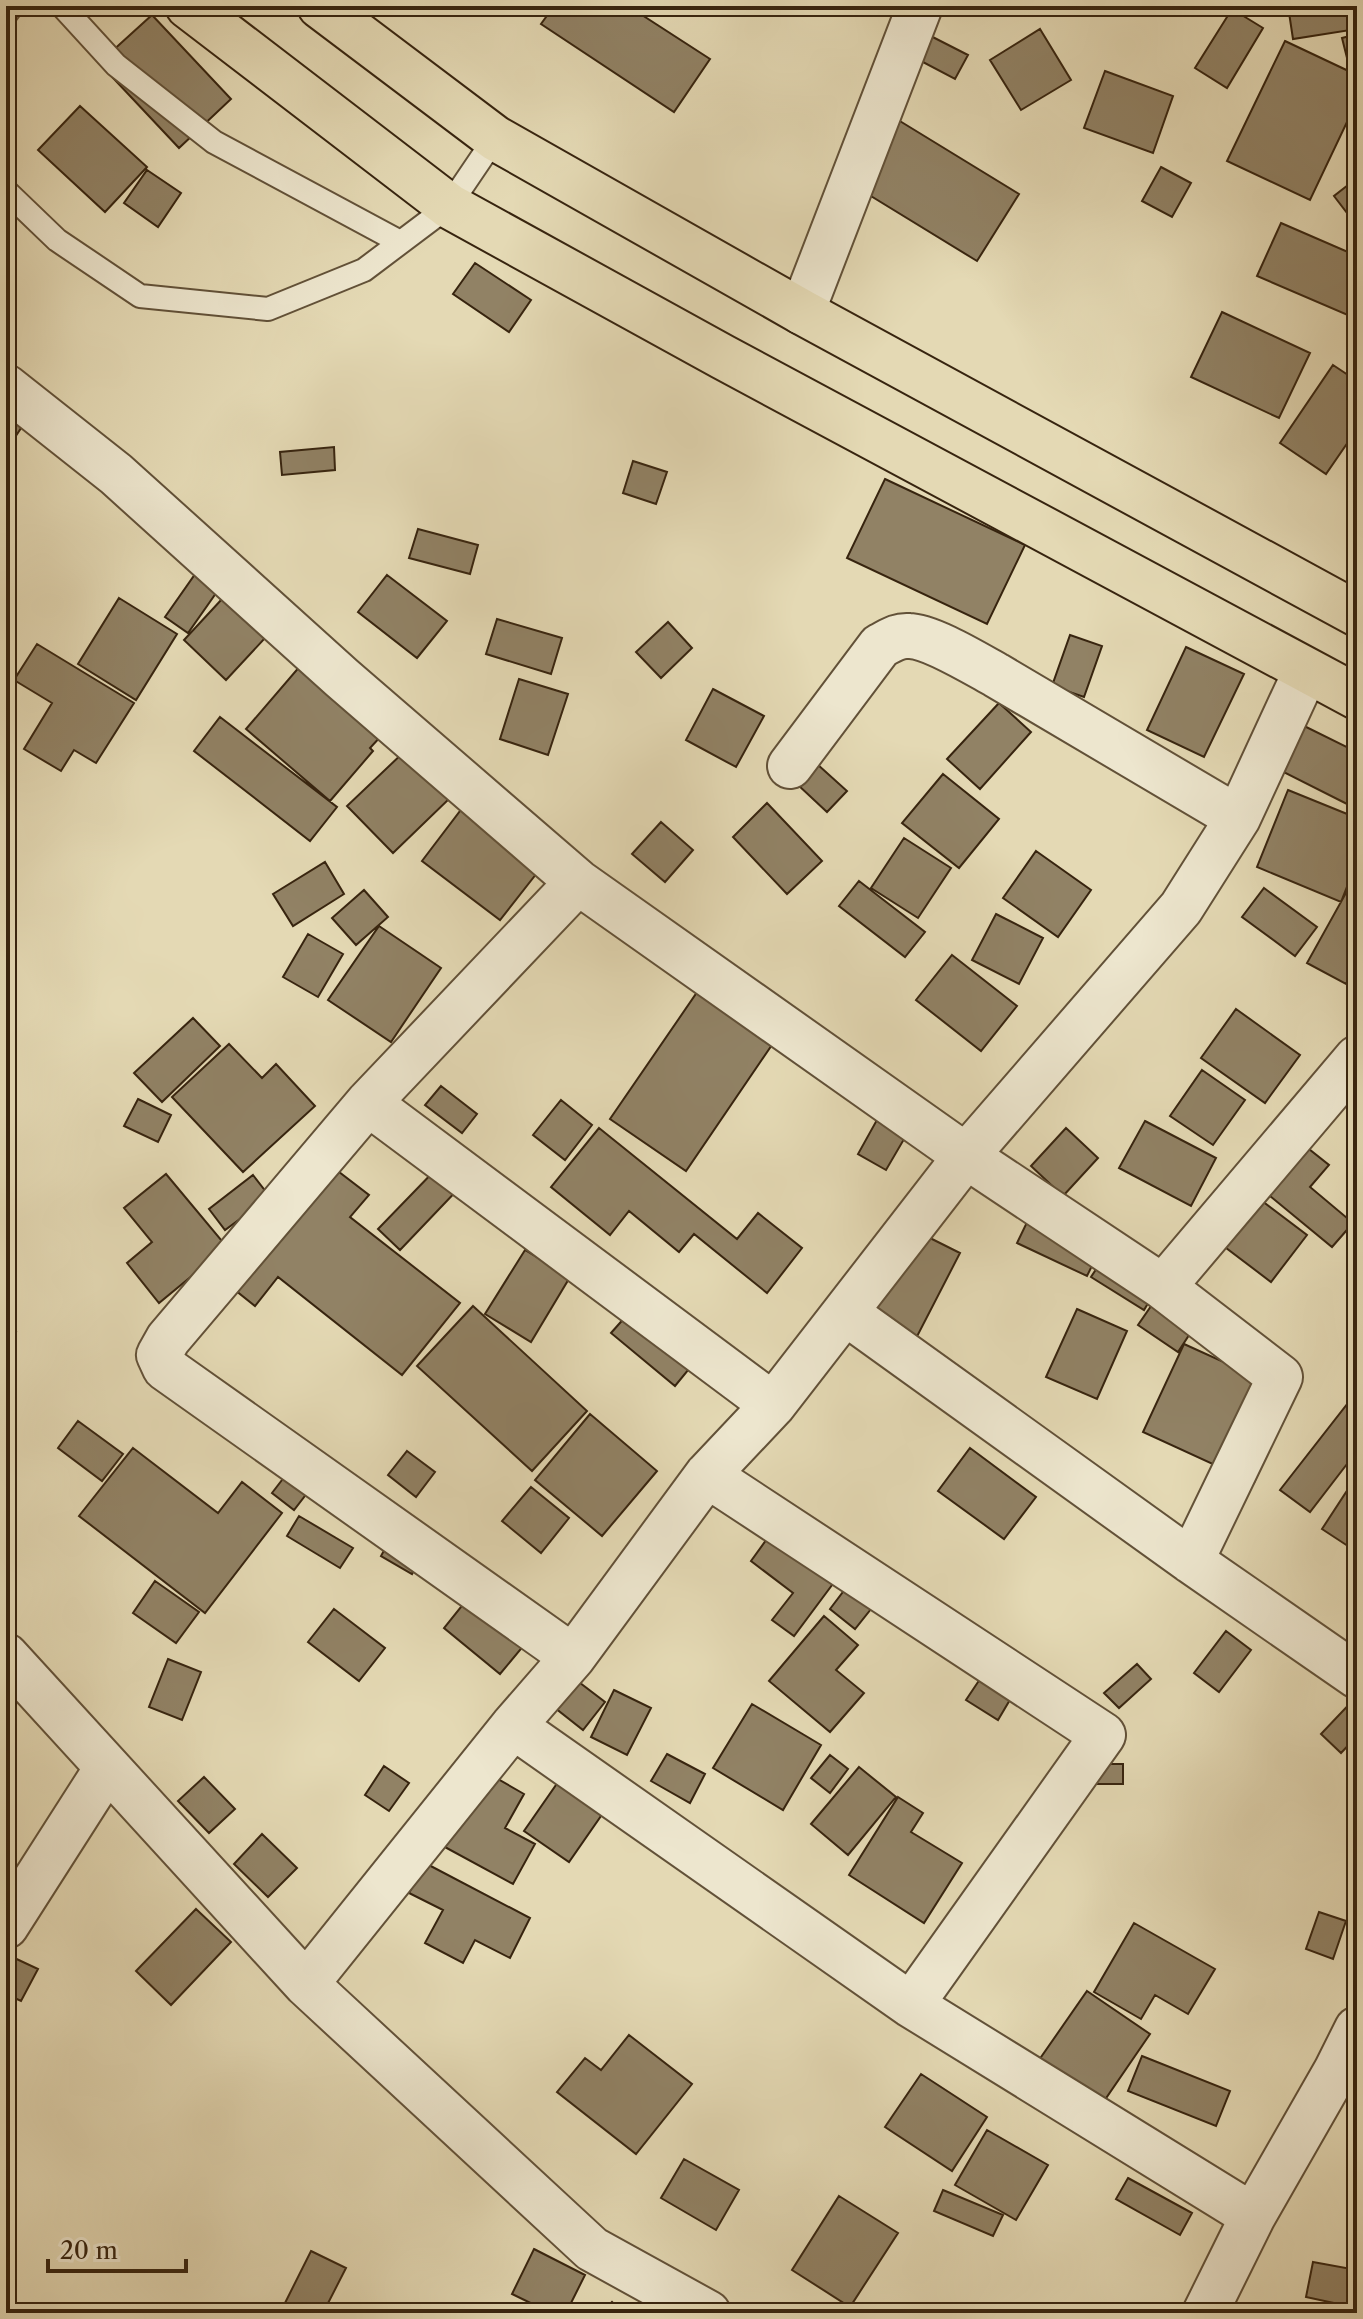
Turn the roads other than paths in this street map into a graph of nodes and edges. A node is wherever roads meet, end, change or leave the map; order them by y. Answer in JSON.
{"nodes":[{"id":1,"x":12,"y":6,"type":"edge"},
{"id":2,"x":62,"y":6,"type":"edge"},
{"id":3,"x":188,"y":6,"type":"edge"},
{"id":4,"x":320,"y":6,"type":"edge"},
{"id":5,"x":920,"y":6,"type":"edge"},
{"id":6,"x":6,"y":14,"type":"edge"},
{"id":7,"x":495,"y":138,"type":"junction"},
{"id":8,"x":6,"y":191,"type":"edge"},
{"id":9,"x":449,"y":206,"type":"junction"},
{"id":10,"x":400,"y":242,"type":"junction"},
{"id":11,"x":802,"y":312,"type":"junction"},
{"id":12,"x":6,"y":387,"type":"edge"},
{"id":13,"x":1357,"y":614,"type":"edge"},
{"id":14,"x":1306,"y":671,"type":"junction"},
{"id":15,"x":1357,"y":697,"type":"edge"},
{"id":16,"x":790,"y":766,"type":"dead end"},
{"id":17,"x":1238,"y":818,"type":"junction"},
{"id":18,"x":578,"y":882,"type":"junction"},
{"id":19,"x":1357,"y":1058,"type":"edge"},
{"id":20,"x":368,"y":1103,"type":"junction"},
{"id":21,"x":966,"y":1156,"type":"junction"},
{"id":22,"x":1163,"y":1287,"type":"junction"},
{"id":23,"x":846,"y":1313,"type":"junction"},
{"id":24,"x":773,"y":1405,"type":"junction"},
{"id":25,"x":707,"y":1475,"type":"junction"},
{"id":26,"x":1191,"y":1561,"type":"junction"},
{"id":27,"x":6,"y":1656,"type":"edge"},
{"id":28,"x":573,"y":1657,"type":"junction"},
{"id":29,"x":1357,"y":1676,"type":"edge"},
{"id":30,"x":513,"y":1726,"type":"junction"},
{"id":31,"x":107,"y":1768,"type":"junction"},
{"id":32,"x":6,"y":1926,"type":"edge"},
{"id":33,"x":306,"y":1984,"type":"junction"},
{"id":34,"x":911,"y":2005,"type":"junction"},
{"id":35,"x":1357,"y":2029,"type":"edge"},
{"id":36,"x":1253,"y":2216,"type":"junction"},
{"id":37,"x":708,"y":2313,"type":"edge"},
{"id":38,"x":1205,"y":2313,"type":"edge"}],
"edges":[{"from":1,"to":6,"type":"lane"},
{"from":2,"to":10,"type":"lane"},
{"from":3,"to":9,"type":"highway"},
{"from":4,"to":7,"type":"highway"},
{"from":5,"to":11,"type":"street"},
{"from":7,"to":9,"type":"lane"},
{"from":7,"to":11,"type":"highway"},
{"from":8,"to":10,"type":"lane"},
{"from":9,"to":10,"type":"lane"},
{"from":9,"to":14,"type":"highway"},
{"from":11,"to":13,"type":"highway"},
{"from":12,"to":18,"type":"street"},
{"from":14,"to":15,"type":"highway"},
{"from":14,"to":17,"type":"street"},
{"from":16,"to":17,"type":"street"},
{"from":17,"to":21,"type":"street"},
{"from":18,"to":20,"type":"street"},
{"from":18,"to":21,"type":"street"},
{"from":19,"to":22,"type":"street"},
{"from":20,"to":24,"type":"street"},
{"from":20,"to":28,"type":"street"},
{"from":21,"to":22,"type":"street"},
{"from":21,"to":23,"type":"street"},
{"from":22,"to":26,"type":"street"},
{"from":23,"to":24,"type":"street"},
{"from":23,"to":26,"type":"street"},
{"from":24,"to":25,"type":"street"},
{"from":25,"to":28,"type":"street"},
{"from":25,"to":34,"type":"street"},
{"from":26,"to":29,"type":"street"},
{"from":27,"to":31,"type":"street"},
{"from":28,"to":30,"type":"street"},
{"from":30,"to":33,"type":"street"},
{"from":30,"to":34,"type":"street"},
{"from":31,"to":32,"type":"street"},
{"from":31,"to":33,"type":"street"},
{"from":33,"to":37,"type":"street"},
{"from":34,"to":36,"type":"street"},
{"from":35,"to":36,"type":"street"},
{"from":36,"to":38,"type":"street"}]}
